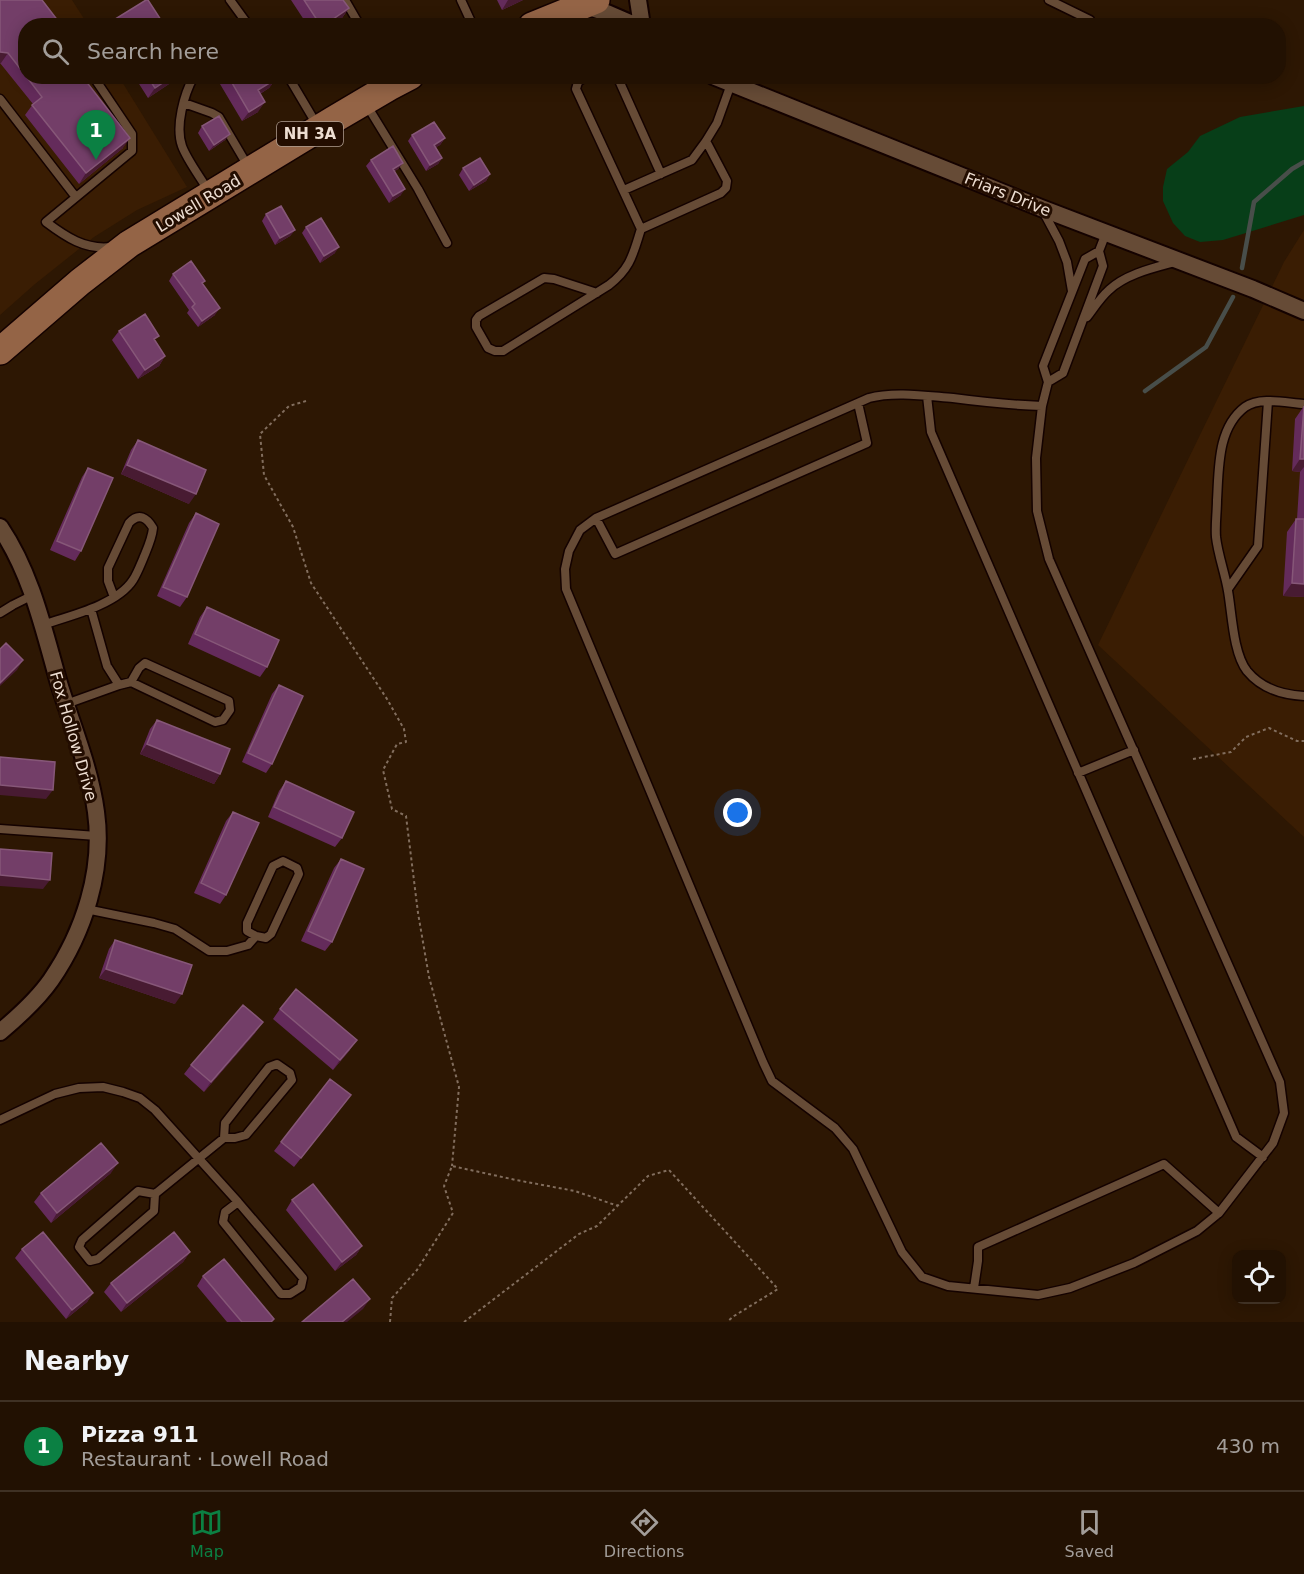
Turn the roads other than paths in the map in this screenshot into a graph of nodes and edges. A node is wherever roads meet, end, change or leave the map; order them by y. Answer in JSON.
{"nodes":[{"id":1,"x":230,"y":0,"type":"edge"},
{"id":2,"x":345,"y":0,"type":"edge"},
{"id":3,"x":461,"y":0,"type":"edge"},
{"id":4,"x":638,"y":0,"type":"edge"},
{"id":5,"x":1049,"y":0,"type":"edge"},
{"id":6,"x":589,"y":3,"type":"edge"},
{"id":7,"x":244,"y":18,"type":"edge"},
{"id":8,"x":355,"y":18,"type":"edge"},
{"id":9,"x":469,"y":18,"type":"edge"},
{"id":10,"x":552,"y":18,"type":"edge"},
{"id":11,"x":619,"y":18,"type":"edge"},
{"id":12,"x":641,"y":18,"type":"edge"},
{"id":13,"x":1086,"y":18,"type":"edge"},
{"id":14,"x":98,"y":84,"type":"edge"},
{"id":15,"x":190,"y":84,"type":"edge"},
{"id":16,"x":293,"y":84,"type":"edge"},
{"id":17,"x":392,"y":84,"type":"edge"},
{"id":18,"x":577,"y":84,"type":"edge"},
{"id":19,"x":621,"y":84,"type":"edge"},
{"id":20,"x":731,"y":84,"type":"joint"},
{"id":21,"x":0,"y":99,"type":"edge"},
{"id":22,"x":364,"y":101,"type":"junction"},
{"id":23,"x":184,"y":103,"type":"junction"},
{"id":24,"x":319,"y":128,"type":"junction"},
{"id":25,"x":706,"y":141,"type":"junction"},
{"id":26,"x":251,"y":171,"type":"junction"},
{"id":27,"x":661,"y":174,"type":"junction"},
{"id":28,"x":624,"y":190,"type":"junction"},
{"id":29,"x":211,"y":195,"type":"junction"},
{"id":30,"x":75,"y":196,"type":"junction"},
{"id":31,"x":1041,"y":208,"type":"junction"},
{"id":32,"x":641,"y":229,"type":"junction"},
{"id":33,"x":1106,"y":233,"type":"junction"},
{"id":34,"x":447,"y":243,"type":"dead end"},
{"id":35,"x":129,"y":244,"type":"junction"},
{"id":36,"x":1099,"y":251,"type":"junction"},
{"id":37,"x":1179,"y":261,"type":"junction"},
{"id":38,"x":1072,"y":291,"type":"junction"},
{"id":39,"x":597,"y":293,"type":"junction"},
{"id":40,"x":1304,"y":311,"type":"edge"},
{"id":41,"x":1080,"y":327,"type":"junction"},
{"id":42,"x":0,"y":351,"type":"edge"},
{"id":43,"x":1048,"y":382,"type":"junction"},
{"id":44,"x":927,"y":396,"type":"junction"},
{"id":45,"x":1268,"y":401,"type":"junction"},
{"id":46,"x":858,"y":403,"type":"junction"},
{"id":47,"x":1304,"y":404,"type":"edge"},
{"id":48,"x":1042,"y":406,"type":"junction"},
{"id":49,"x":596,"y":518,"type":"junction"},
{"id":50,"x":0,"y":527,"type":"edge"},
{"id":51,"x":1228,"y":589,"type":"junction"},
{"id":52,"x":33,"y":595,"type":"junction"},
{"id":53,"x":114,"y":597,"type":"junction"},
{"id":54,"x":91,"y":609,"type":"junction"},
{"id":55,"x":0,"y":613,"type":"edge"},
{"id":56,"x":42,"y":625,"type":"junction"},
{"id":57,"x":131,"y":682,"type":"junction"},
{"id":58,"x":119,"y":685,"type":"junction"},
{"id":59,"x":1304,"y":696,"type":"edge"},
{"id":60,"x":66,"y":704,"type":"junction"},
{"id":61,"x":1134,"y":750,"type":"junction"},
{"id":62,"x":1078,"y":773,"type":"junction"},
{"id":63,"x":0,"y":829,"type":"edge"},
{"id":64,"x":97,"y":836,"type":"junction"},
{"id":65,"x":86,"y":909,"type":"junction"},
{"id":66,"x":256,"y":936,"type":"junction"},
{"id":67,"x":0,"y":1032,"type":"edge"},
{"id":68,"x":0,"y":1120,"type":"edge"},
{"id":69,"x":224,"y":1138,"type":"junction"},
{"id":70,"x":1263,"y":1157,"type":"junction"},
{"id":71,"x":199,"y":1158,"type":"junction"},
{"id":72,"x":155,"y":1194,"type":"junction"},
{"id":73,"x":238,"y":1202,"type":"junction"},
{"id":74,"x":1219,"y":1213,"type":"junction"},
{"id":75,"x":974,"y":1288,"type":"junction"}],
"edges":[{"from":1,"to":7,"type":"lane"},
{"from":2,"to":8,"type":"lane"},
{"from":3,"to":9,"type":"lane"},
{"from":4,"to":12,"type":"street"},
{"from":5,"to":13,"type":"lane"},
{"from":6,"to":10,"type":"main road"},
{"from":6,"to":11,"type":"street"},
{"from":14,"to":30,"type":"lane"},
{"from":15,"to":23,"type":"lane"},
{"from":16,"to":24,"type":"lane"},
{"from":17,"to":22,"type":"main road","name":"Lowell Road","number":"NH 3A"},
{"from":18,"to":28,"type":"lane"},
{"from":19,"to":27,"type":"lane"},
{"from":20,"to":25,"type":"lane"},
{"from":20,"to":31,"type":"street","name":"Friars Drive"},
{"from":21,"to":30,"type":"lane"},
{"from":22,"to":24,"type":"main road","name":"Lowell Road","number":"NH 3A"},
{"from":22,"to":34,"type":"lane"},
{"from":23,"to":26,"type":"lane"},
{"from":23,"to":29,"type":"lane"},
{"from":24,"to":26,"type":"main road","name":"Lowell Road","number":"NH 3A"},
{"from":25,"to":27,"type":"lane"},
{"from":25,"to":32,"type":"lane"},
{"from":26,"to":29,"type":"main road","name":"Lowell Road","number":"NH 3A"},
{"from":27,"to":28,"type":"lane"},
{"from":28,"to":32,"type":"lane"},
{"from":29,"to":35,"type":"main road","name":"Lowell Road","number":"NH 3A"},
{"from":30,"to":35,"type":"lane"},
{"from":31,"to":33,"type":"street","name":"Friars Drive"},
{"from":31,"to":38,"type":"lane"},
{"from":32,"to":39,"type":"lane"},
{"from":33,"to":36,"type":"lane"},
{"from":33,"to":37,"type":"street","name":"Friars Drive"},
{"from":35,"to":42,"type":"main road","name":"Lowell Road","number":"NH 3A"},
{"from":36,"to":38,"type":"lane"},
{"from":36,"to":41,"type":"lane"},
{"from":37,"to":40,"type":"street","name":"Friars Drive"},
{"from":37,"to":41,"type":"lane"},
{"from":38,"to":43,"type":"lane"},
{"from":39,"to":39,"type":"lane"},
{"from":41,"to":43,"type":"lane"},
{"from":43,"to":48,"type":"lane"},
{"from":44,"to":46,"type":"lane"},
{"from":44,"to":48,"type":"lane"},
{"from":44,"to":62,"type":"lane"},
{"from":45,"to":47,"type":"lane"},
{"from":45,"to":51,"type":"lane"},
{"from":45,"to":51,"type":"lane"},
{"from":46,"to":49,"type":"lane"},
{"from":46,"to":49,"type":"lane"},
{"from":48,"to":61,"type":"lane"},
{"from":49,"to":75,"type":"lane"},
{"from":50,"to":52,"type":"street","name":"Fox Hollow Drive"},
{"from":51,"to":59,"type":"lane"},
{"from":52,"to":55,"type":"lane"},
{"from":52,"to":56,"type":"street","name":"Fox Hollow Drive"},
{"from":53,"to":53,"type":"lane"},
{"from":53,"to":54,"type":"lane"},
{"from":54,"to":56,"type":"lane"},
{"from":54,"to":58,"type":"lane"},
{"from":56,"to":60,"type":"street","name":"Fox Hollow Drive"},
{"from":57,"to":57,"type":"lane"},
{"from":57,"to":58,"type":"lane"},
{"from":58,"to":60,"type":"lane"},
{"from":60,"to":64,"type":"street","name":"Fox Hollow Drive"},
{"from":61,"to":62,"type":"lane"},
{"from":61,"to":70,"type":"lane"},
{"from":62,"to":70,"type":"lane"},
{"from":63,"to":64,"type":"lane"},
{"from":64,"to":65,"type":"street","name":"Fox Hollow Drive"},
{"from":65,"to":66,"type":"lane"},
{"from":65,"to":67,"type":"street","name":"Fox Hollow Drive"},
{"from":66,"to":66,"type":"lane"},
{"from":68,"to":71,"type":"lane"},
{"from":69,"to":69,"type":"lane"},
{"from":69,"to":71,"type":"lane"},
{"from":70,"to":74,"type":"lane"},
{"from":71,"to":72,"type":"lane"},
{"from":71,"to":73,"type":"lane"},
{"from":72,"to":72,"type":"lane"},
{"from":73,"to":73,"type":"lane"},
{"from":74,"to":75,"type":"lane"},
{"from":74,"to":75,"type":"lane"}]}
